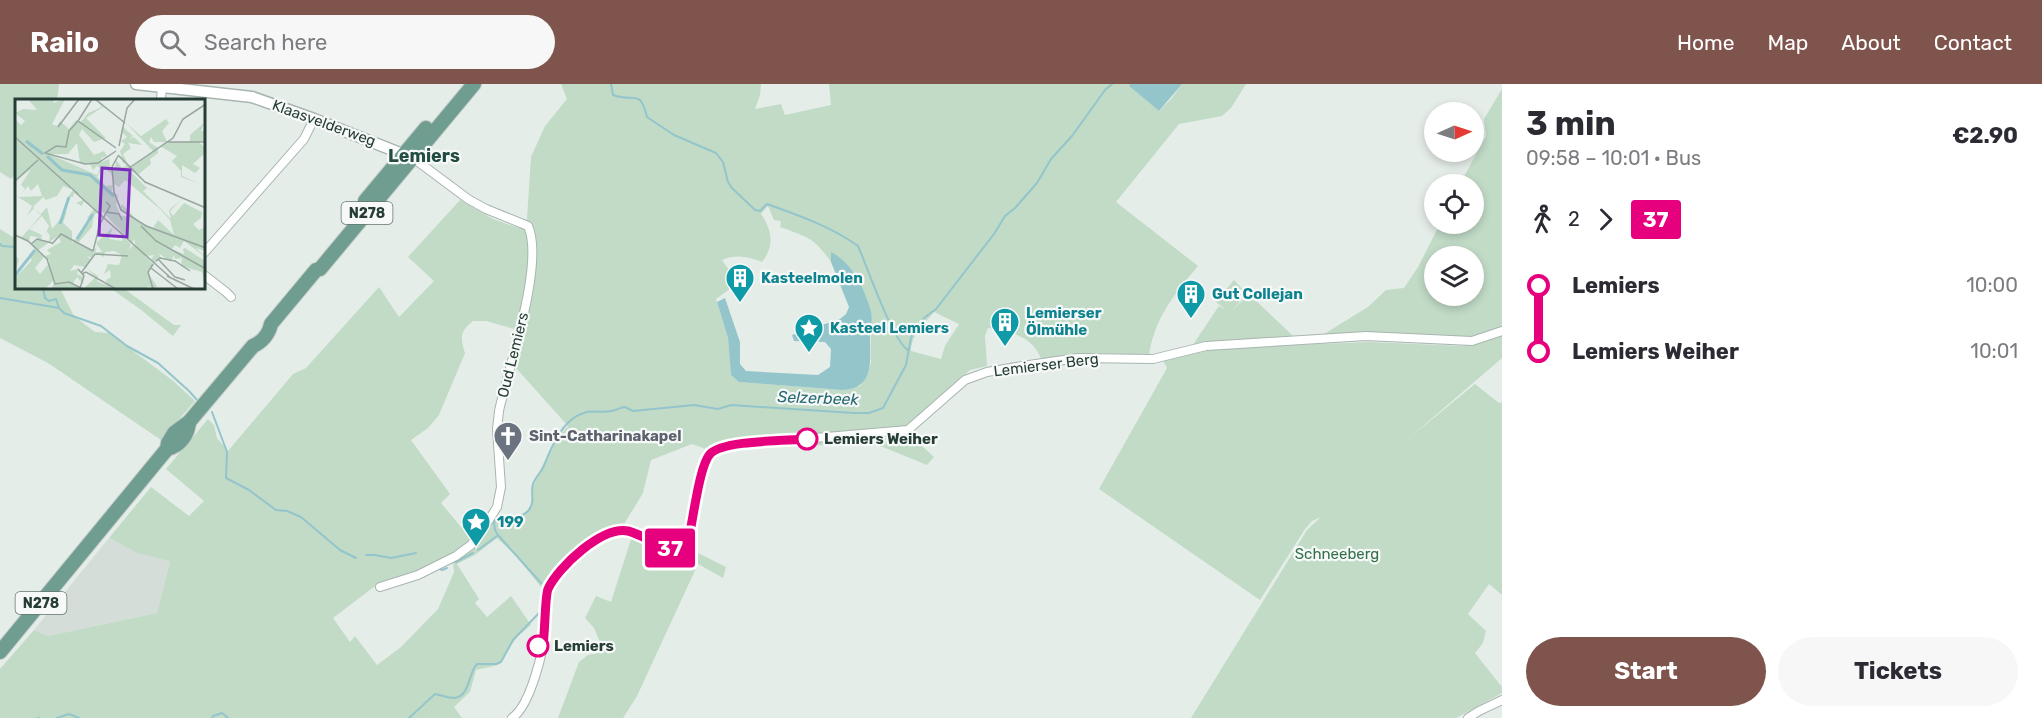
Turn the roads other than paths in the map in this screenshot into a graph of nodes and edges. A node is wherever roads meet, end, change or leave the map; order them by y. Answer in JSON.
{"nodes":[{"id":1,"x":138,"y":84,"type":"edge"},
{"id":2,"x":462,"y":84,"type":"edge"},
{"id":3,"x":474,"y":84,"type":"edge"},
{"id":4,"x":162,"y":86,"type":"junction"},
{"id":5,"x":160,"y":99,"type":"edge"},
{"id":6,"x":314,"y":119,"type":"junction"},
{"id":7,"x":408,"y":157,"type":"junction"},
{"id":8,"x":206,"y":251,"type":"edge"},
{"id":9,"x":206,"y":276,"type":"edge"},
{"id":10,"x":231,"y":297,"type":"dead end"},
{"id":11,"x":1502,"y":332,"type":"edge"},
{"id":12,"x":380,"y":587,"type":"dead end"},
{"id":13,"x":0,"y":652,"type":"edge"},
{"id":14,"x":1502,"y":700,"type":"edge"},
{"id":15,"x":516,"y":716,"type":"edge"},
{"id":16,"x":1468,"y":718,"type":"edge"}],
"edges":[{"from":1,"to":4,"type":"street","name":"Klaasvelderweg"},
{"from":2,"to":7,"type":"main road","number":"N278"},
{"from":3,"to":7,"type":"main road","number":"N278"},
{"from":4,"to":5,"type":"street"},
{"from":4,"to":6,"type":"street","name":"Klaasvelderweg"},
{"from":6,"to":7,"type":"street","name":"Klaasvelderweg"},
{"from":6,"to":8,"type":"street"},
{"from":7,"to":12,"type":"street","name":"Oud Lemiers"},
{"from":7,"to":13,"type":"main road","number":"N278"},
{"from":9,"to":10,"type":"street"},
{"from":11,"to":15,"type":"street","name":"Lemierser Berg"},
{"from":14,"to":16,"type":"street"}]}
